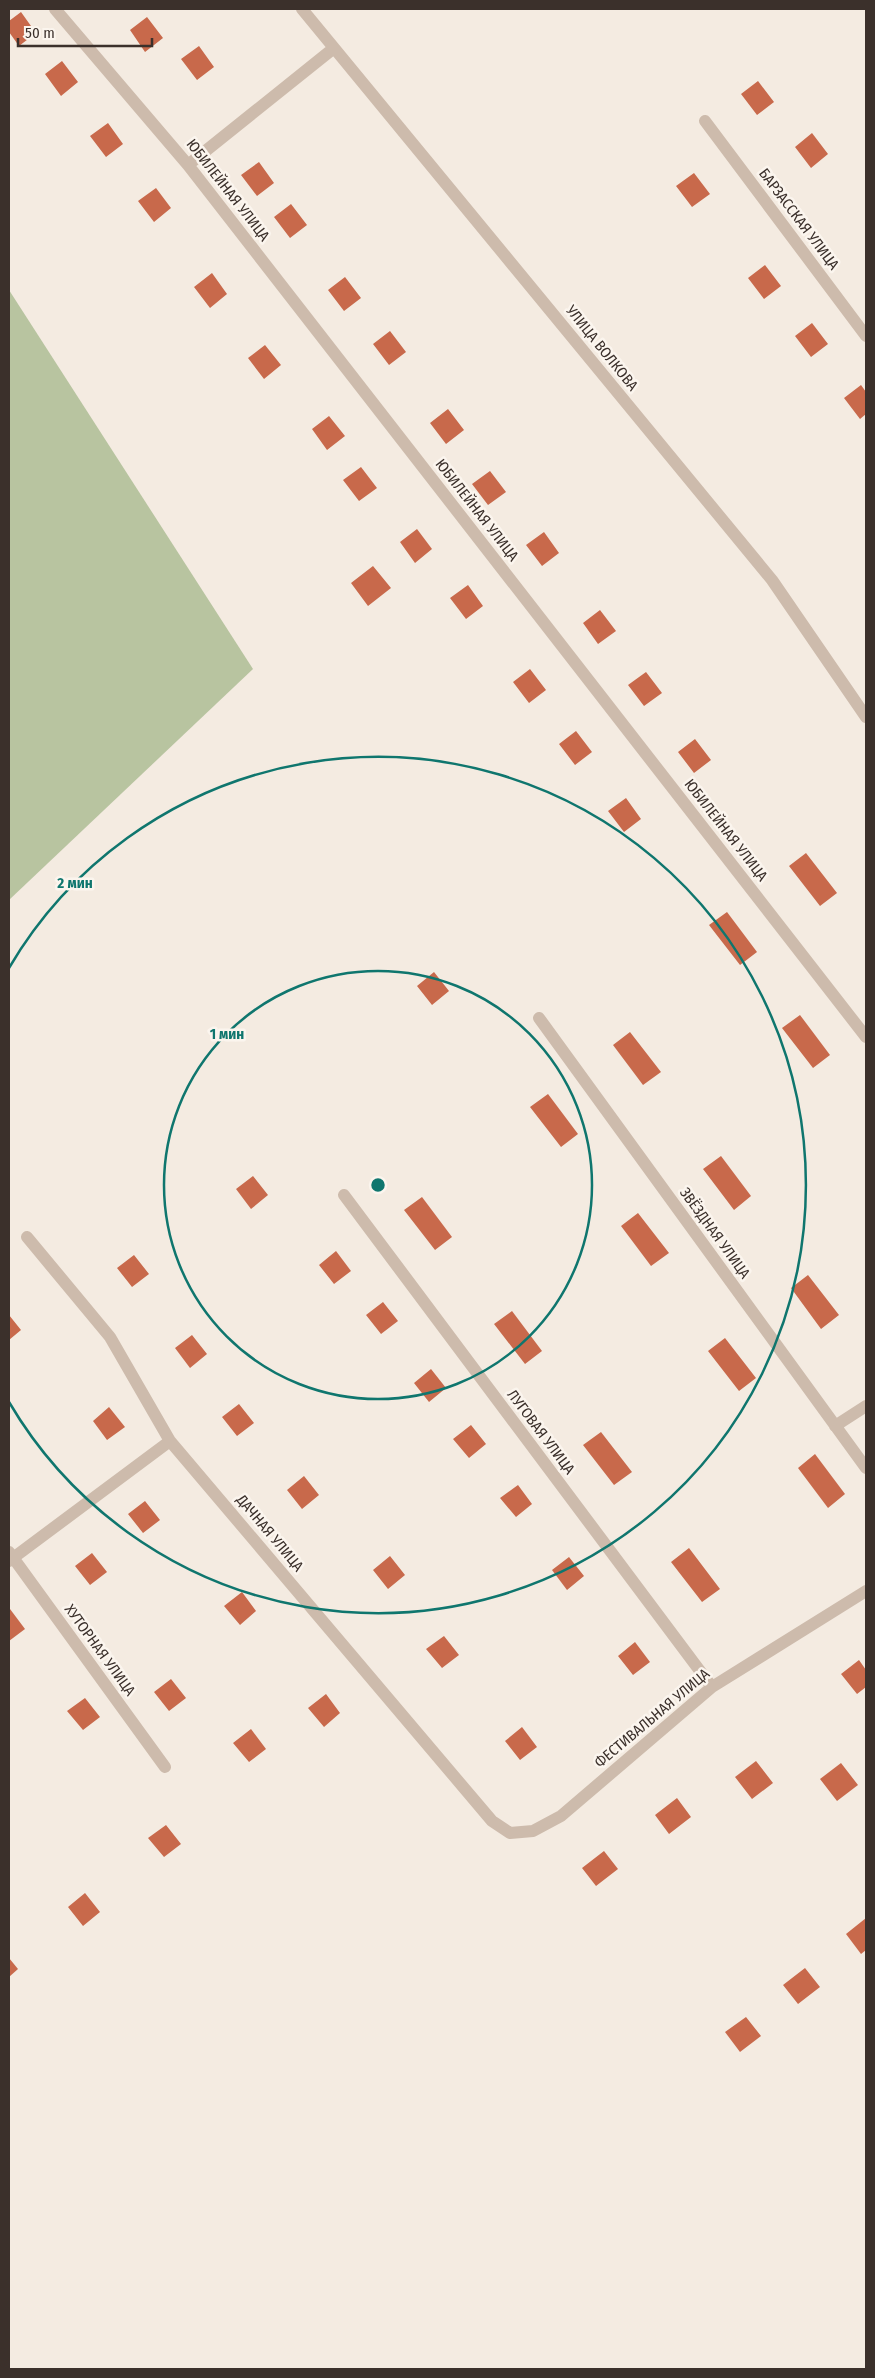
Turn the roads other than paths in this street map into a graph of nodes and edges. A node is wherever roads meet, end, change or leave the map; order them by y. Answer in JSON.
{"nodes":[{"id":1,"x":55,"y":9,"type":"edge"},
{"id":2,"x":302,"y":9,"type":"edge"},
{"id":3,"x":334,"y":48,"type":"junction"},
{"id":4,"x":705,"y":121,"type":"dead end"},
{"id":5,"x":188,"y":165,"type":"junction"},
{"id":6,"x":866,"y":336,"type":"edge"},
{"id":7,"x":866,"y":717,"type":"edge"},
{"id":8,"x":539,"y":1018,"type":"dead end"},
{"id":9,"x":866,"y":1037,"type":"edge"},
{"id":10,"x":344,"y":1196,"type":"dead end"},
{"id":11,"x":28,"y":1237,"type":"dead end"},
{"id":12,"x":866,"y":1406,"type":"edge"},
{"id":13,"x":835,"y":1426,"type":"junction"},
{"id":14,"x":170,"y":1441,"type":"junction"},
{"id":15,"x":866,"y":1468,"type":"edge"},
{"id":16,"x":10,"y":1557,"type":"edge"},
{"id":17,"x":866,"y":1591,"type":"edge"},
{"id":18,"x":712,"y":1687,"type":"junction"},
{"id":19,"x":165,"y":1767,"type":"dead end"},
{"id":20,"x":510,"y":1833,"type":"joint"}],
"edges":[{"from":1,"to":5,"type":"street","name":"ЮБИЛЕЙНАЯ УЛИЦА"},
{"from":2,"to":3,"type":"street","name":"УЛИЦА ВОЛКОВА"},
{"from":3,"to":5,"type":"street"},
{"from":3,"to":7,"type":"street","name":"УЛИЦА ВОЛКОВА"},
{"from":4,"to":6,"type":"street","name":"БАРЗАССКАЯ УЛИЦА"},
{"from":5,"to":9,"type":"street","name":"ЮБИЛЕЙНАЯ УЛИЦА"},
{"from":8,"to":13,"type":"street","name":"ЗВЁЗДНАЯ УЛИЦА"},
{"from":10,"to":18,"type":"street","name":"ЛУГОВАЯ УЛИЦА"},
{"from":11,"to":14,"type":"street","name":"ДАЧНАЯ УЛИЦА"},
{"from":12,"to":13,"type":"street"},
{"from":13,"to":15,"type":"street","name":"ЗВЁЗДНАЯ УЛИЦА"},
{"from":14,"to":16,"type":"street"},
{"from":14,"to":20,"type":"street","name":"ДАЧНАЯ УЛИЦА"},
{"from":16,"to":19,"type":"street","name":"ХУТОРНАЯ УЛИЦА"},
{"from":17,"to":18,"type":"street","name":"ФЕСТИВАЛЬНАЯ УЛИЦА"},
{"from":18,"to":20,"type":"street","name":"ФЕСТИВАЛЬНАЯ УЛИЦА"}]}
